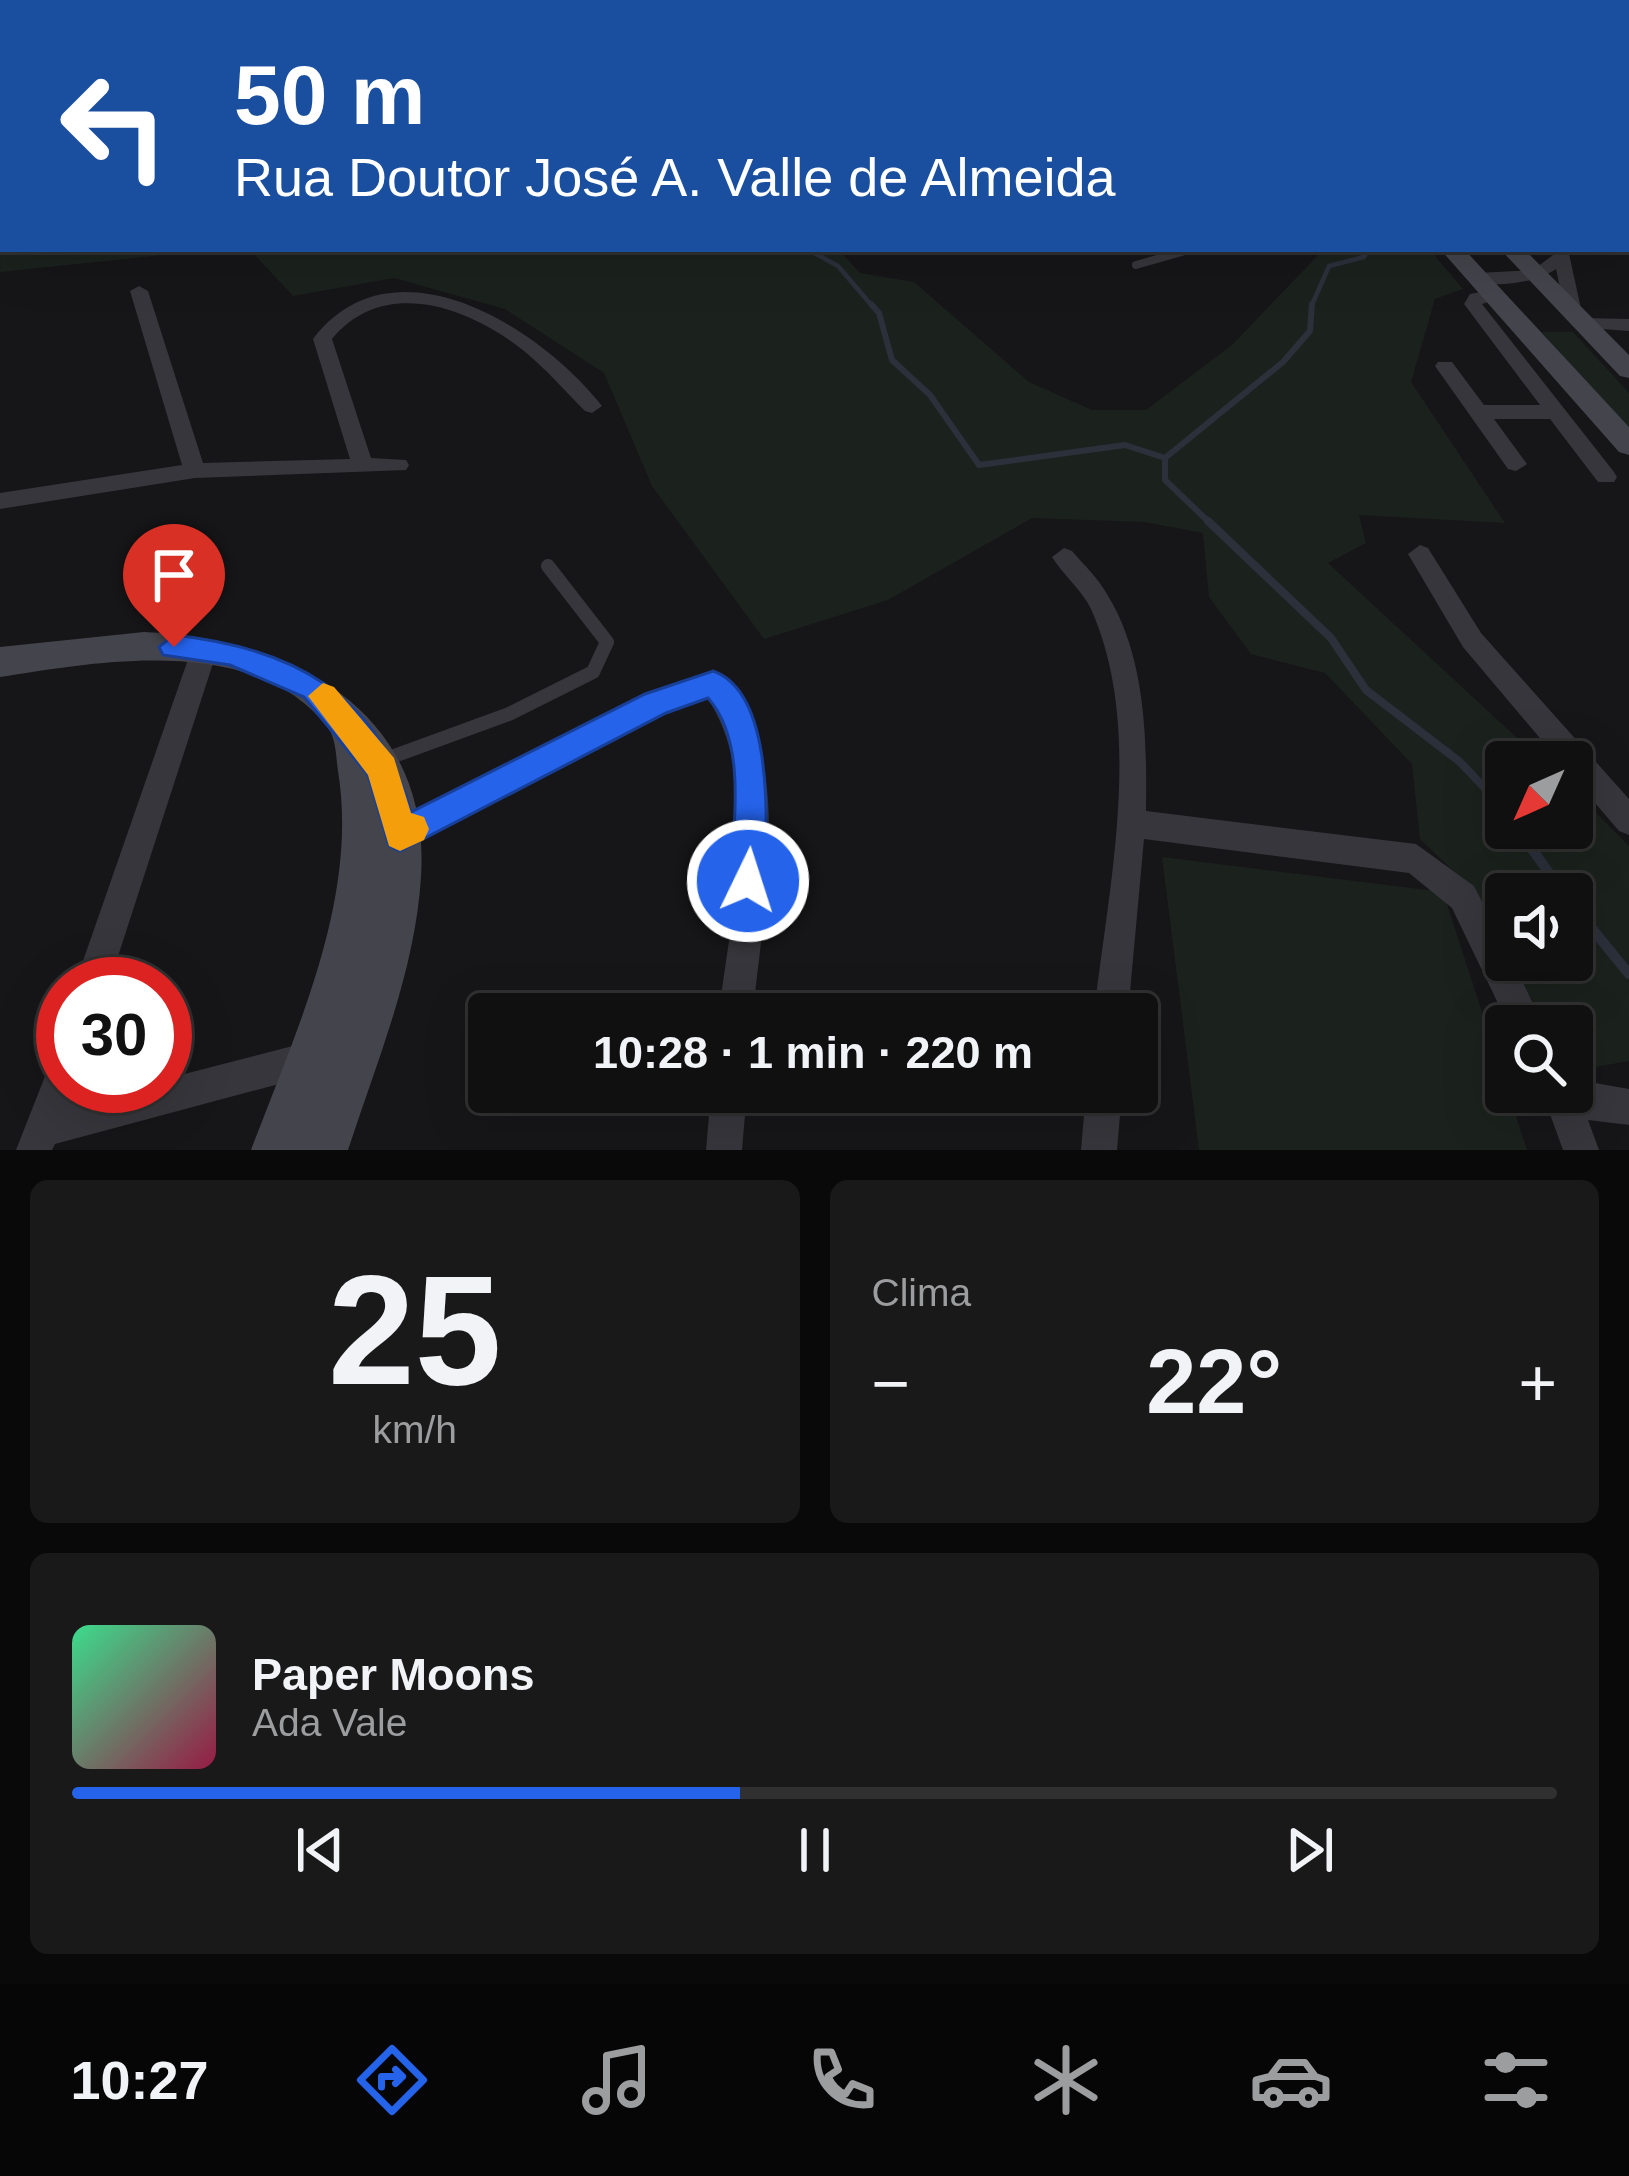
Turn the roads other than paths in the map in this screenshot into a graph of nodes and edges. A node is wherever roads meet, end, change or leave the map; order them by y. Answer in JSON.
{"nodes":[{"id":1,"x":1182,"y":252,"type":"edge"},
{"id":2,"x":1454,"y":252,"type":"edge"},
{"id":3,"x":1514,"y":252,"type":"edge"},
{"id":4,"x":1559,"y":254,"type":"edge"},
{"id":5,"x":1136,"y":265,"type":"dead end"},
{"id":6,"x":1537,"y":275,"type":"junction"},
{"id":7,"x":139,"y":291,"type":"dead end"},
{"id":8,"x":1493,"y":295,"type":"junction"},
{"id":9,"x":1578,"y":320,"type":"junction"},
{"id":10,"x":1629,"y":325,"type":"edge"},
{"id":11,"x":1445,"y":366,"type":"dead end"},
{"id":12,"x":1629,"y":370,"type":"edge"},
{"id":13,"x":592,"y":406,"type":"dead end"},
{"id":14,"x":1476,"y":412,"type":"junction"},
{"id":15,"x":1555,"y":412,"type":"junction"},
{"id":16,"x":1629,"y":445,"type":"edge"},
{"id":17,"x":1516,"y":464,"type":"dead end"},
{"id":18,"x":398,"y":465,"type":"dead end"},
{"id":19,"x":363,"y":466,"type":"junction"},
{"id":20,"x":195,"y":471,"type":"junction"},
{"id":21,"x":1606,"y":477,"type":"dead end"},
{"id":22,"x":0,"y":501,"type":"edge"},
{"id":23,"x":1420,"y":554,"type":"dead end"},
{"id":24,"x":1064,"y":557,"type":"dead end"},
{"id":25,"x":548,"y":566,"type":"dead end"},
{"id":26,"x":205,"y":649,"type":"junction"},
{"id":27,"x":0,"y":662,"type":"edge"},
{"id":28,"x":369,"y":764,"type":"junction"},
{"id":29,"x":1629,"y":821,"type":"edge"},
{"id":30,"x":1128,"y":823,"type":"junction"},
{"id":31,"x":400,"y":835,"type":"junction"},
{"id":32,"x":101,"y":957,"type":"edge"},
{"id":33,"x":738,"y":993,"type":"edge"},
{"id":34,"x":1113,"y":993,"type":"edge"},
{"id":35,"x":1517,"y":1005,"type":"edge"},
{"id":36,"x":358,"y":1050,"type":"junction"},
{"id":37,"x":308,"y":1059,"type":"junction"},
{"id":38,"x":1593,"y":1101,"type":"edge"},
{"id":39,"x":1629,"y":1107,"type":"edge"},
{"id":40,"x":727,"y":1113,"type":"edge"},
{"id":41,"x":1102,"y":1113,"type":"edge"},
{"id":42,"x":1568,"y":1113,"type":"edge"},
{"id":43,"x":40,"y":1139,"type":"edge"},
{"id":44,"x":276,"y":1150,"type":"edge"},
{"id":45,"x":323,"y":1150,"type":"edge"},
{"id":46,"x":724,"y":1150,"type":"edge"},
{"id":47,"x":1099,"y":1150,"type":"edge"},
{"id":48,"x":1581,"y":1150,"type":"edge"}],
"edges":[{"from":1,"to":5,"type":"lane"},
{"from":2,"to":8,"type":"street"},
{"from":3,"to":6,"type":"street"},
{"from":4,"to":6,"type":"street"},
{"from":4,"to":9,"type":"street"},
{"from":6,"to":8,"type":"street"},
{"from":6,"to":9,"type":"street"},
{"from":7,"to":20,"type":"street"},
{"from":8,"to":9,"type":"street"},
{"from":8,"to":15,"type":"street"},
{"from":8,"to":16,"type":"street"},
{"from":9,"to":10,"type":"street"},
{"from":9,"to":12,"type":"street"},
{"from":11,"to":14,"type":"street"},
{"from":13,"to":19,"type":"street"},
{"from":14,"to":15,"type":"street"},
{"from":14,"to":17,"type":"street"},
{"from":15,"to":21,"type":"street"},
{"from":18,"to":19,"type":"street"},
{"from":19,"to":20,"type":"street"},
{"from":20,"to":22,"type":"street"},
{"from":23,"to":29,"type":"street"},
{"from":24,"to":30,"type":"street"},
{"from":25,"to":28,"type":"lane"},
{"from":26,"to":27,"type":"street"},
{"from":26,"to":28,"type":"street"},
{"from":26,"to":32,"type":"street"},
{"from":28,"to":31,"type":"street"},
{"from":28,"to":37,"type":"street"},
{"from":30,"to":34,"type":"street"},
{"from":30,"to":35,"type":"street"},
{"from":31,"to":33,"type":"street"},
{"from":31,"to":36,"type":"street"},
{"from":36,"to":37,"type":"street"},
{"from":36,"to":45,"type":"street"},
{"from":37,"to":43,"type":"street"},
{"from":37,"to":44,"type":"street"},
{"from":38,"to":39,"type":"street"},
{"from":40,"to":46,"type":"street"},
{"from":41,"to":47,"type":"street"},
{"from":42,"to":48,"type":"street"}]}
